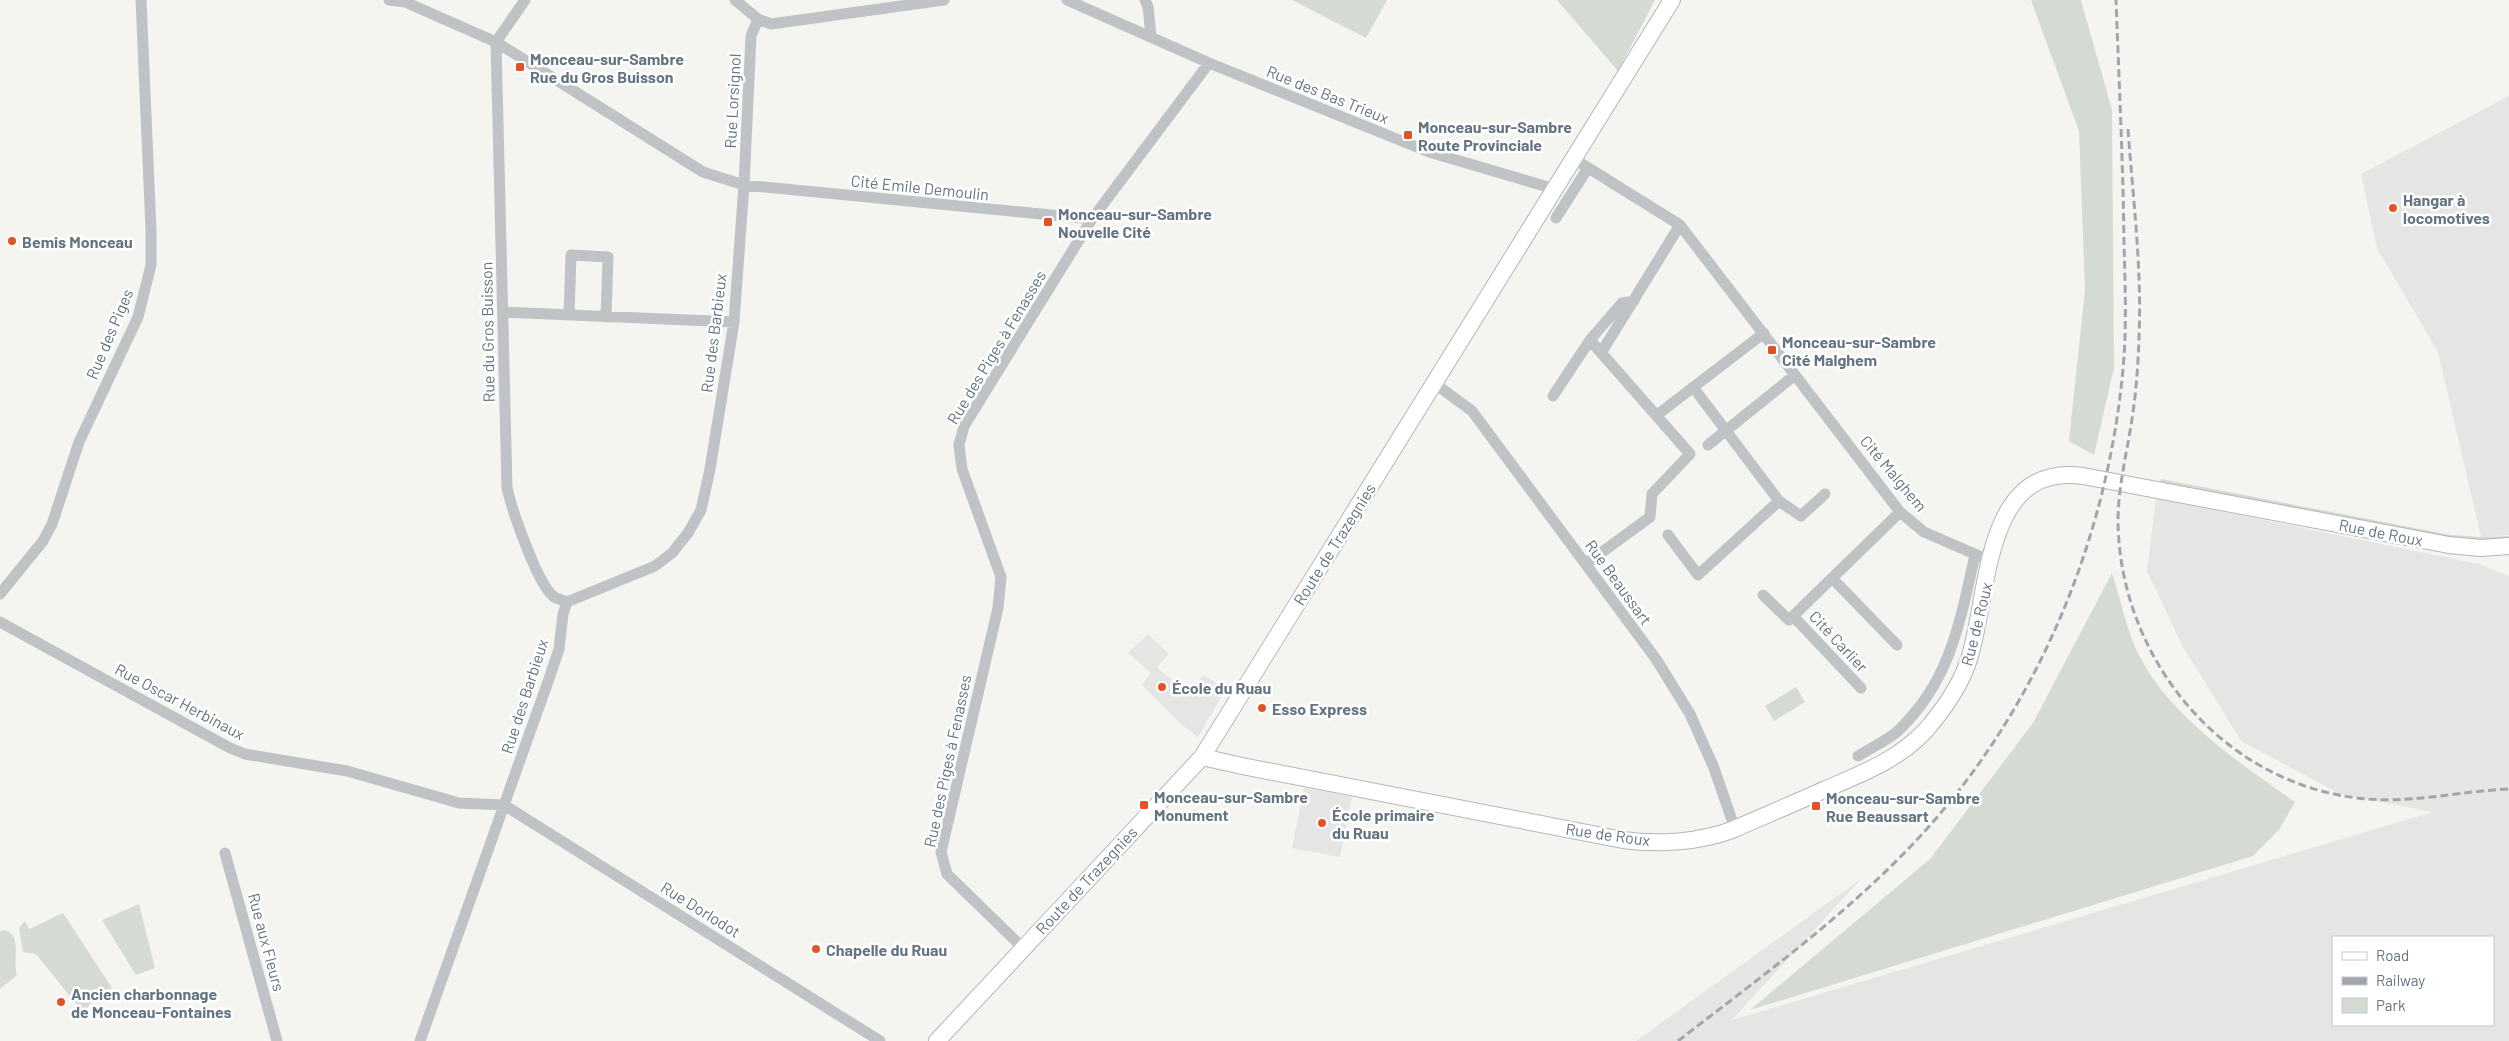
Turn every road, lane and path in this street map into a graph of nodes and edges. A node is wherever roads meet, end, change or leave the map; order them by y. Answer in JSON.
{"nodes":[{"id":1,"x":141,"y":0,"type":"edge"},
{"id":2,"x":389,"y":0,"type":"edge"},
{"id":3,"x":525,"y":0,"type":"edge"},
{"id":4,"x":735,"y":0,"type":"edge"},
{"id":5,"x":944,"y":0,"type":"edge"},
{"id":6,"x":1067,"y":0,"type":"edge"},
{"id":7,"x":1145,"y":0,"type":"edge"},
{"id":8,"x":1672,"y":0,"type":"edge"},
{"id":9,"x":888,"y":4,"type":"edge"},
{"id":10,"x":758,"y":19,"type":"junction"},
{"id":11,"x":1151,"y":36,"type":"junction"},
{"id":12,"x":496,"y":42,"type":"junction"},
{"id":13,"x":1209,"y":63,"type":"junction"},
{"id":14,"x":1574,"y":159,"type":"junction"},
{"id":15,"x":1588,"y":168,"type":"junction"},
{"id":16,"x":744,"y":186,"type":"junction"},
{"id":17,"x":1555,"y":189,"type":"junction"},
{"id":18,"x":1556,"y":218,"type":"dead end"},
{"id":19,"x":1092,"y":219,"type":"junction"},
{"id":20,"x":1680,"y":225,"type":"junction"},
{"id":21,"x":1634,"y":301,"type":"junction"},
{"id":22,"x":503,"y":312,"type":"junction"},
{"id":23,"x":569,"y":315,"type":"junction"},
{"id":24,"x":606,"y":317,"type":"junction"},
{"id":25,"x":734,"y":322,"type":"junction"},
{"id":26,"x":1764,"y":333,"type":"junction"},
{"id":27,"x":1590,"y":340,"type":"junction"},
{"id":28,"x":1602,"y":353,"type":"junction"},
{"id":29,"x":1796,"y":375,"type":"junction"},
{"id":30,"x":1434,"y":383,"type":"junction"},
{"id":31,"x":1693,"y":388,"type":"junction"},
{"id":32,"x":1553,"y":396,"type":"dead end"},
{"id":33,"x":1656,"y":415,"type":"junction"},
{"id":34,"x":1726,"y":431,"type":"junction"},
{"id":35,"x":1708,"y":445,"type":"dead end"},
{"id":36,"x":1825,"y":494,"type":"dead end"},
{"id":37,"x":1779,"y":502,"type":"junction"},
{"id":38,"x":1900,"y":512,"type":"junction"},
{"id":39,"x":1668,"y":535,"type":"dead end"},
{"id":40,"x":2509,"y":546,"type":"edge"},
{"id":41,"x":1975,"y":555,"type":"junction"},
{"id":42,"x":1991,"y":561,"type":"junction"},
{"id":43,"x":1586,"y":564,"type":"junction"},
{"id":44,"x":1832,"y":578,"type":"junction"},
{"id":45,"x":0,"y":594,"type":"edge"},
{"id":46,"x":1763,"y":595,"type":"dead end"},
{"id":47,"x":567,"y":602,"type":"junction"},
{"id":48,"x":1793,"y":616,"type":"junction"},
{"id":49,"x":0,"y":622,"type":"edge"},
{"id":50,"x":1897,"y":645,"type":"dead end"},
{"id":51,"x":1861,"y":688,"type":"dead end"},
{"id":52,"x":1858,"y":756,"type":"dead end"},
{"id":53,"x":1202,"y":757,"type":"junction"},
{"id":54,"x":504,"y":805,"type":"junction"},
{"id":55,"x":1735,"y":829,"type":"junction"},
{"id":56,"x":225,"y":853,"type":"dead end"},
{"id":57,"x":1023,"y":948,"type":"junction"},
{"id":58,"x":277,"y":1041,"type":"edge"},
{"id":59,"x":420,"y":1041,"type":"edge"},
{"id":60,"x":880,"y":1041,"type":"edge"},
{"id":61,"x":936,"y":1041,"type":"edge"}],
"edges":[{"from":1,"to":45,"type":"street","name":"Rue des Piges"},
{"from":2,"to":12,"type":"street","name":"Cité Emile Demoulin"},
{"from":3,"to":12,"type":"street"},
{"from":4,"to":10,"type":"street"},
{"from":5,"to":9,"type":"street"},
{"from":6,"to":11,"type":"street","name":"Rue des Bas Trieux"},
{"from":7,"to":11,"type":"street"},
{"from":8,"to":14,"type":"main road","name":"Route de Trazegnies"},
{"from":9,"to":10,"type":"street"},
{"from":10,"to":16,"type":"street","name":"Rue Lorsignol"},
{"from":11,"to":13,"type":"street","name":"Rue des Bas Trieux"},
{"from":12,"to":16,"type":"street","name":"Cité Emile Demoulin"},
{"from":12,"to":22,"type":"street","name":"Rue du Gros Buisson"},
{"from":13,"to":17,"type":"street","name":"Rue des Bas Trieux"},
{"from":13,"to":19,"type":"street","name":"Rue des Piges à Fenasses"},
{"from":14,"to":15,"type":"street","name":"Cité Malghem"},
{"from":14,"to":17,"type":"main road","name":"Route de Trazegnies"},
{"from":15,"to":18,"type":"street"},
{"from":15,"to":20,"type":"street","name":"Cité Malghem"},
{"from":16,"to":19,"type":"street","name":"Cité Emile Demoulin"},
{"from":16,"to":25,"type":"street","name":"Rue des Barbieux"},
{"from":17,"to":30,"type":"main road","name":"Route de Trazegnies"},
{"from":19,"to":57,"type":"street","name":"Rue des Piges à Fenasses"},
{"from":20,"to":21,"type":"street"},
{"from":20,"to":26,"type":"street","name":"Cité Malghem"},
{"from":21,"to":27,"type":"street"},
{"from":21,"to":28,"type":"street"},
{"from":22,"to":23,"type":"street"},
{"from":22,"to":47,"type":"street","name":"Rue du Gros Buisson"},
{"from":23,"to":24,"type":"street"},
{"from":23,"to":24,"type":"street"},
{"from":24,"to":25,"type":"street"},
{"from":25,"to":47,"type":"street","name":"Rue des Barbieux"},
{"from":26,"to":29,"type":"street","name":"Cité Malghem"},
{"from":26,"to":31,"type":"street"},
{"from":27,"to":28,"type":"street"},
{"from":27,"to":32,"type":"street"},
{"from":28,"to":33,"type":"street"},
{"from":29,"to":34,"type":"street"},
{"from":29,"to":38,"type":"street","name":"Cité Malghem"},
{"from":30,"to":43,"type":"street","name":"Rue Beaussart"},
{"from":30,"to":53,"type":"main road","name":"Route de Trazegnies"},
{"from":31,"to":33,"type":"street"},
{"from":31,"to":34,"type":"street"},
{"from":33,"to":43,"type":"street"},
{"from":34,"to":35,"type":"street"},
{"from":34,"to":37,"type":"street"},
{"from":36,"to":37,"type":"street"},
{"from":37,"to":39,"type":"street"},
{"from":38,"to":41,"type":"street","name":"Cité Malghem"},
{"from":38,"to":44,"type":"street","name":"Cité Carlier"},
{"from":40,"to":42,"type":"main road","name":"Rue de Roux"},
{"from":41,"to":42,"type":"street","name":"Cité Malghem"},
{"from":41,"to":52,"type":"street","name":"Rue de Roux"},
{"from":42,"to":55,"type":"main road","name":"Rue de Roux"},
{"from":43,"to":55,"type":"street","name":"Rue Beaussart"},
{"from":44,"to":48,"type":"street","name":"Cité Carlier"},
{"from":44,"to":50,"type":"street"},
{"from":46,"to":48,"type":"street","name":"Cité Carlier"},
{"from":47,"to":54,"type":"street","name":"Rue des Barbieux"},
{"from":48,"to":51,"type":"street","name":"Cité Carlier"},
{"from":49,"to":54,"type":"street","name":"Rue Oscar Herbinaux"},
{"from":53,"to":55,"type":"main road","name":"Rue de Roux"},
{"from":53,"to":57,"type":"main road","name":"Route de Trazegnies"},
{"from":54,"to":59,"type":"street","name":"Rue des Barbieux"},
{"from":54,"to":60,"type":"street","name":"Rue Dorlodot"},
{"from":56,"to":58,"type":"street","name":"Rue aux Fleurs"},
{"from":57,"to":61,"type":"main road","name":"Route de Trazegnies"}]}
